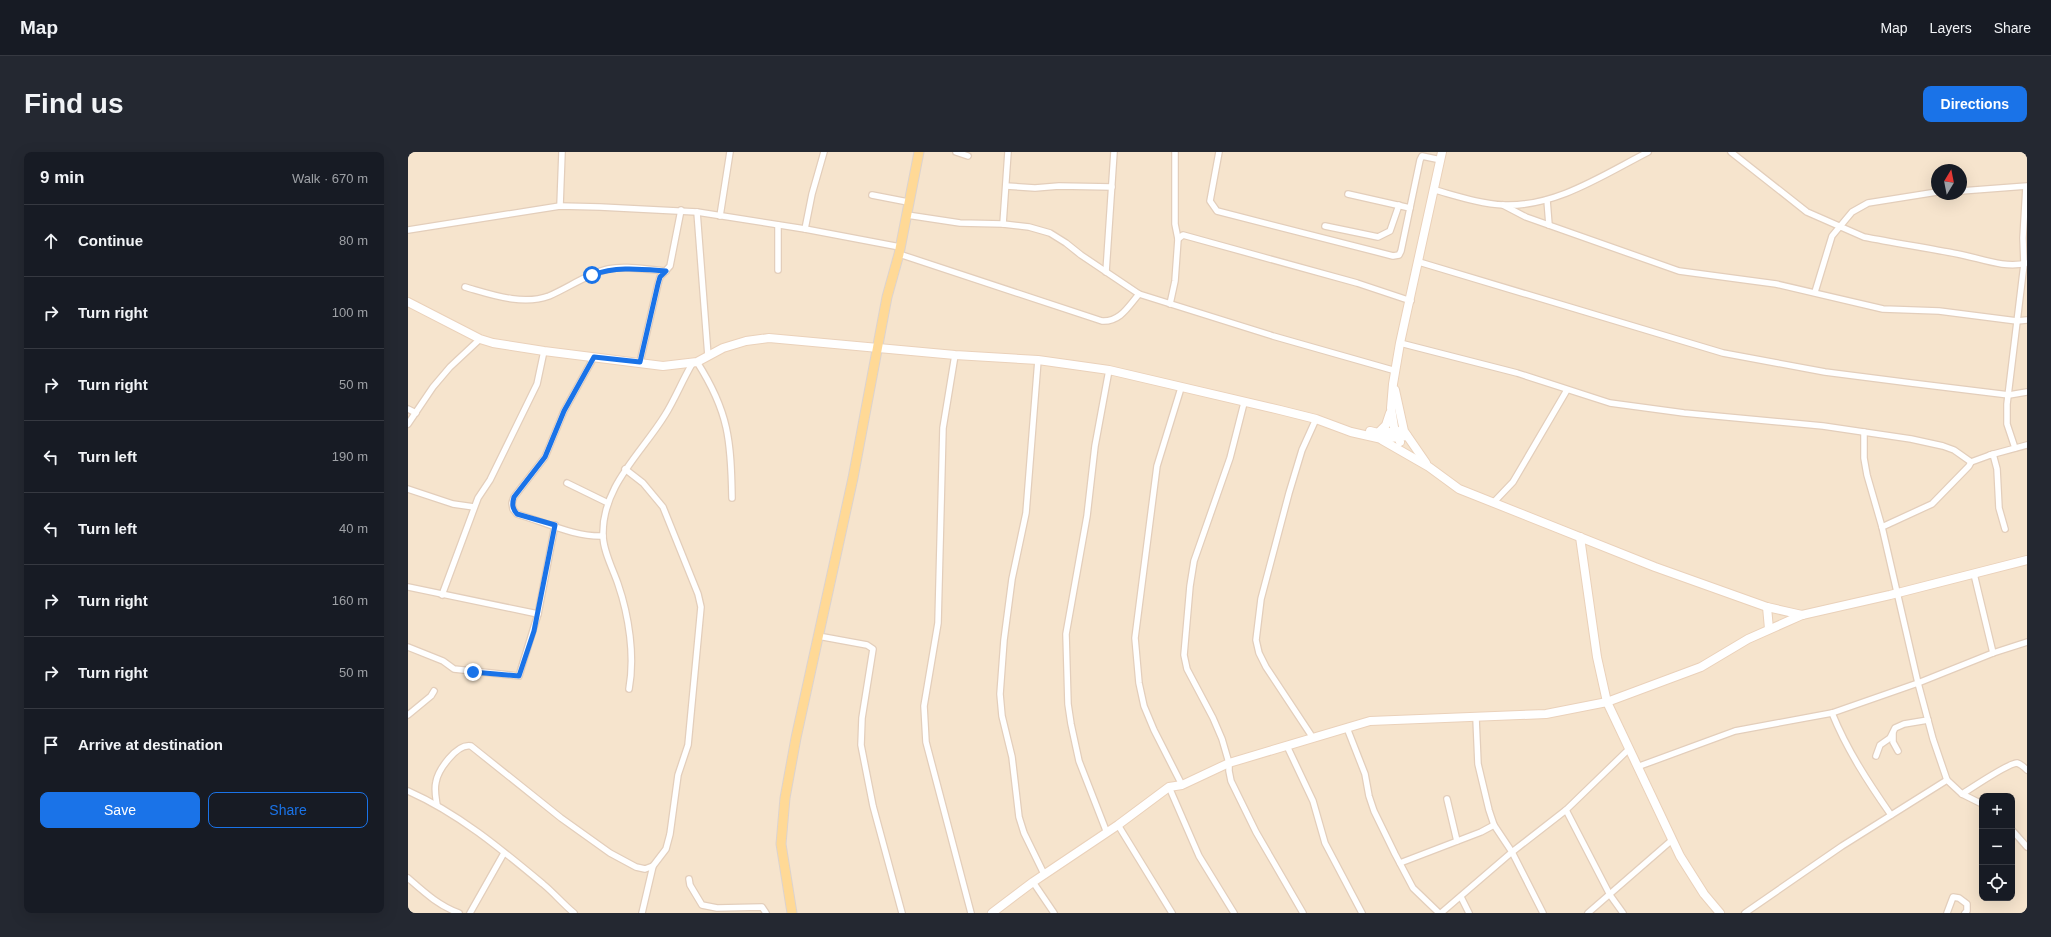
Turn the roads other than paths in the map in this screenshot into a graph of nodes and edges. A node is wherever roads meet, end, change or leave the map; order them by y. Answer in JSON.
{"nodes":[{"id":1,"x":562,"y":152,"type":"edge"},
{"id":2,"x":730,"y":152,"type":"edge"},
{"id":3,"x":824,"y":152,"type":"edge"},
{"id":4,"x":919,"y":152,"type":"edge"},
{"id":5,"x":956,"y":152,"type":"edge"},
{"id":6,"x":1008,"y":152,"type":"edge"},
{"id":7,"x":1114,"y":152,"type":"edge"},
{"id":8,"x":1175,"y":152,"type":"edge"},
{"id":9,"x":1219,"y":152,"type":"edge"},
{"id":10,"x":1648,"y":152,"type":"edge"},
{"id":11,"x":1731,"y":152,"type":"edge"},
{"id":12,"x":968,"y":156,"type":"dead end"},
{"id":13,"x":1442,"y":156,"type":"edge"},
{"id":14,"x":1006,"y":186,"type":"junction"},
{"id":15,"x":1112,"y":187,"type":"junction"},
{"id":16,"x":2026,"y":187,"type":"edge"},
{"id":17,"x":1435,"y":190,"type":"junction"},
{"id":18,"x":1967,"y":191,"type":"edge"},
{"id":19,"x":1931,"y":193,"type":"edge"},
{"id":20,"x":1348,"y":194,"type":"dead end"},
{"id":21,"x":872,"y":195,"type":"dead end"},
{"id":22,"x":1547,"y":200,"type":"junction"},
{"id":23,"x":908,"y":202,"type":"junction"},
{"id":24,"x":1399,"y":205,"type":"junction"},
{"id":25,"x":1503,"y":205,"type":"junction"},
{"id":26,"x":560,"y":206,"type":"junction"},
{"id":27,"x":1410,"y":208,"type":"junction"},
{"id":28,"x":681,"y":210,"type":"junction"},
{"id":29,"x":696,"y":212,"type":"junction"},
{"id":30,"x":907,"y":214,"type":"junction"},
{"id":31,"x":720,"y":216,"type":"junction"},
{"id":32,"x":1003,"y":224,"type":"junction"},
{"id":33,"x":778,"y":225,"type":"junction"},
{"id":34,"x":1549,"y":225,"type":"junction"},
{"id":35,"x":1325,"y":226,"type":"dead end"},
{"id":36,"x":1840,"y":226,"type":"junction"},
{"id":37,"x":806,"y":229,"type":"junction"},
{"id":38,"x":408,"y":230,"type":"edge"},
{"id":39,"x":1178,"y":239,"type":"junction"},
{"id":40,"x":900,"y":251,"type":"junction"},
{"id":41,"x":1419,"y":262,"type":"junction"},
{"id":42,"x":2025,"y":263,"type":"edge"},
{"id":43,"x":778,"y":270,"type":"dead end"},
{"id":44,"x":666,"y":271,"type":"junction"},
{"id":45,"x":1106,"y":272,"type":"junction"},
{"id":46,"x":465,"y":287,"type":"dead end"},
{"id":47,"x":1815,"y":292,"type":"junction"},
{"id":48,"x":1139,"y":294,"type":"junction"},
{"id":49,"x":1411,"y":301,"type":"junction"},
{"id":50,"x":408,"y":302,"type":"edge"},
{"id":51,"x":1170,"y":304,"type":"junction"},
{"id":52,"x":2027,"y":320,"type":"edge"},
{"id":53,"x":2016,"y":321,"type":"junction"},
{"id":54,"x":480,"y":339,"type":"junction"},
{"id":55,"x":1400,"y":343,"type":"junction"},
{"id":56,"x":878,"y":349,"type":"junction"},
{"id":57,"x":544,"y":351,"type":"junction"},
{"id":58,"x":955,"y":355,"type":"junction"},
{"id":59,"x":708,"y":356,"type":"junction"},
{"id":60,"x":594,"y":357,"type":"junction"},
{"id":61,"x":1038,"y":360,"type":"junction"},
{"id":62,"x":640,"y":362,"type":"junction"},
{"id":63,"x":694,"y":363,"type":"junction"},
{"id":64,"x":1108,"y":370,"type":"junction"},
{"id":65,"x":1396,"y":371,"type":"junction"},
{"id":66,"x":1393,"y":384,"type":"junction"},
{"id":67,"x":1181,"y":388,"type":"junction"},
{"id":68,"x":1566,"y":390,"type":"junction"},
{"id":69,"x":2027,"y":392,"type":"edge"},
{"id":70,"x":2009,"y":395,"type":"junction"},
{"id":71,"x":1244,"y":403,"type":"junction"},
{"id":72,"x":408,"y":408,"type":"edge"},
{"id":73,"x":1391,"y":408,"type":"junction"},
{"id":74,"x":416,"y":413,"type":"junction"},
{"id":75,"x":1316,"y":420,"type":"junction"},
{"id":76,"x":408,"y":424,"type":"edge"},
{"id":77,"x":1864,"y":432,"type":"junction"},
{"id":78,"x":1401,"y":434,"type":"junction"},
{"id":79,"x":1380,"y":436,"type":"junction"},
{"id":80,"x":2027,"y":445,"type":"edge"},
{"id":81,"x":2015,"y":448,"type":"junction"},
{"id":82,"x":1993,"y":454,"type":"junction"},
{"id":83,"x":1416,"y":459,"type":"junction"},
{"id":84,"x":1971,"y":462,"type":"junction"},
{"id":85,"x":1429,"y":467,"type":"junction"},
{"id":86,"x":625,"y":469,"type":"junction"},
{"id":87,"x":567,"y":483,"type":"dead end"},
{"id":88,"x":408,"y":489,"type":"edge"},
{"id":89,"x":732,"y":498,"type":"dead end"},
{"id":90,"x":608,"y":503,"type":"junction"},
{"id":91,"x":1493,"y":503,"type":"junction"},
{"id":92,"x":474,"y":507,"type":"junction"},
{"id":93,"x":555,"y":525,"type":"junction"},
{"id":94,"x":1882,"y":527,"type":"junction"},
{"id":95,"x":2005,"y":529,"type":"dead end"},
{"id":96,"x":603,"y":536,"type":"junction"},
{"id":97,"x":1580,"y":537,"type":"junction"},
{"id":98,"x":2027,"y":560,"type":"edge"},
{"id":99,"x":1974,"y":574,"type":"junction"},
{"id":100,"x":408,"y":587,"type":"edge"},
{"id":101,"x":1896,"y":593,"type":"junction"},
{"id":102,"x":442,"y":595,"type":"junction"},
{"id":103,"x":1767,"y":607,"type":"junction"},
{"id":104,"x":538,"y":614,"type":"junction"},
{"id":105,"x":1802,"y":615,"type":"junction"},
{"id":106,"x":1769,"y":629,"type":"junction"},
{"id":107,"x":818,"y":636,"type":"junction"},
{"id":108,"x":2027,"y":642,"type":"edge"},
{"id":109,"x":408,"y":647,"type":"edge"},
{"id":110,"x":1993,"y":653,"type":"junction"},
{"id":111,"x":1918,"y":683,"type":"junction"},
{"id":112,"x":629,"y":689,"type":"dead end"},
{"id":113,"x":434,"y":691,"type":"dead end"},
{"id":114,"x":1607,"y":702,"type":"junction"},
{"id":115,"x":1832,"y":713,"type":"junction"},
{"id":116,"x":408,"y":715,"type":"edge"},
{"id":117,"x":1476,"y":718,"type":"junction"},
{"id":118,"x":1928,"y":720,"type":"junction"},
{"id":119,"x":1347,"y":728,"type":"junction"},
{"id":120,"x":1893,"y":732,"type":"junction"},
{"id":121,"x":1313,"y":738,"type":"junction"},
{"id":122,"x":1287,"y":746,"type":"junction"},
{"id":123,"x":1629,"y":750,"type":"junction"},
{"id":124,"x":1898,"y":750,"type":"dead end"},
{"id":125,"x":1876,"y":756,"type":"dead end"},
{"id":126,"x":1229,"y":763,"type":"junction"},
{"id":127,"x":1637,"y":767,"type":"junction"},
{"id":128,"x":2027,"y":770,"type":"edge"},
{"id":129,"x":1947,"y":780,"type":"junction"},
{"id":130,"x":1182,"y":785,"type":"junction"},
{"id":131,"x":1169,"y":787,"type":"junction"},
{"id":132,"x":408,"y":791,"type":"edge"},
{"id":133,"x":1962,"y":794,"type":"junction"},
{"id":134,"x":1447,"y":799,"type":"dead end"},
{"id":135,"x":1979,"y":802,"type":"edge"},
{"id":136,"x":437,"y":805,"type":"junction"},
{"id":137,"x":1566,"y":810,"type":"junction"},
{"id":138,"x":1891,"y":815,"type":"junction"},
{"id":139,"x":1118,"y":825,"type":"junction"},
{"id":140,"x":1494,"y":825,"type":"junction"},
{"id":141,"x":1107,"y":833,"type":"junction"},
{"id":142,"x":2015,"y":833,"type":"edge"},
{"id":143,"x":1672,"y":840,"type":"junction"},
{"id":144,"x":1457,"y":841,"type":"junction"},
{"id":145,"x":2027,"y":847,"type":"edge"},
{"id":146,"x":1512,"y":852,"type":"junction"},
{"id":147,"x":504,"y":853,"type":"junction"},
{"id":148,"x":1400,"y":863,"type":"junction"},
{"id":149,"x":653,"y":866,"type":"junction"},
{"id":150,"x":1044,"y":874,"type":"junction"},
{"id":151,"x":408,"y":879,"type":"edge"},
{"id":152,"x":689,"y":879,"type":"dead end"},
{"id":153,"x":1033,"y":882,"type":"junction"},
{"id":154,"x":1610,"y":894,"type":"junction"},
{"id":155,"x":1461,"y":896,"type":"junction"},
{"id":156,"x":571,"y":912,"type":"edge"},
{"id":157,"x":459,"y":913,"type":"edge"},
{"id":158,"x":470,"y":913,"type":"edge"},
{"id":159,"x":642,"y":913,"type":"edge"},
{"id":160,"x":766,"y":913,"type":"edge"},
{"id":161,"x":792,"y":913,"type":"edge"},
{"id":162,"x":902,"y":913,"type":"edge"},
{"id":163,"x":971,"y":913,"type":"edge"},
{"id":164,"x":992,"y":913,"type":"edge"},
{"id":165,"x":1054,"y":913,"type":"edge"},
{"id":166,"x":1172,"y":913,"type":"edge"},
{"id":167,"x":1234,"y":913,"type":"edge"},
{"id":168,"x":1303,"y":913,"type":"edge"},
{"id":169,"x":1362,"y":913,"type":"edge"},
{"id":170,"x":1440,"y":913,"type":"edge"},
{"id":171,"x":1470,"y":913,"type":"edge"},
{"id":172,"x":1543,"y":913,"type":"edge"},
{"id":173,"x":1588,"y":913,"type":"edge"},
{"id":174,"x":1623,"y":913,"type":"edge"},
{"id":175,"x":1720,"y":913,"type":"edge"},
{"id":176,"x":1745,"y":913,"type":"edge"},
{"id":177,"x":1947,"y":913,"type":"edge"},
{"id":178,"x":1965,"y":913,"type":"edge"}],
"edges":[{"from":1,"to":26,"type":"street"},
{"from":2,"to":31,"type":"street"},
{"from":3,"to":37,"type":"street"},
{"from":4,"to":23,"type":"main road"},
{"from":5,"to":12,"type":"street"},
{"from":6,"to":14,"type":"street"},
{"from":7,"to":15,"type":"street"},
{"from":8,"to":39,"type":"street"},
{"from":9,"to":27,"type":"street"},
{"from":10,"to":22,"type":"street"},
{"from":11,"to":36,"type":"street"},
{"from":13,"to":17,"type":"street"},
{"from":13,"to":27,"type":"street"},
{"from":14,"to":15,"type":"street"},
{"from":14,"to":32,"type":"street"},
{"from":15,"to":45,"type":"street"},
{"from":16,"to":18,"type":"street"},
{"from":16,"to":42,"type":"street"},
{"from":17,"to":25,"type":"street"},
{"from":17,"to":41,"type":"street"},
{"from":19,"to":36,"type":"street"},
{"from":20,"to":24,"type":"street"},
{"from":21,"to":23,"type":"street"},
{"from":22,"to":25,"type":"street"},
{"from":22,"to":34,"type":"street"},
{"from":23,"to":30,"type":"main road"},
{"from":24,"to":27,"type":"street"},
{"from":24,"to":35,"type":"street"},
{"from":25,"to":34,"type":"street"},
{"from":26,"to":28,"type":"street"},
{"from":26,"to":38,"type":"street"},
{"from":28,"to":29,"type":"street"},
{"from":28,"to":44,"type":"street"},
{"from":29,"to":31,"type":"street"},
{"from":29,"to":59,"type":"street"},
{"from":30,"to":32,"type":"street"},
{"from":30,"to":40,"type":"main road"},
{"from":31,"to":33,"type":"street"},
{"from":32,"to":45,"type":"street"},
{"from":33,"to":37,"type":"street"},
{"from":33,"to":43,"type":"street"},
{"from":34,"to":47,"type":"street"},
{"from":36,"to":42,"type":"street"},
{"from":36,"to":47,"type":"street"},
{"from":37,"to":40,"type":"street"},
{"from":39,"to":49,"type":"street"},
{"from":39,"to":51,"type":"street"},
{"from":40,"to":48,"type":"street"},
{"from":40,"to":56,"type":"main road"},
{"from":41,"to":49,"type":"street"},
{"from":41,"to":70,"type":"street"},
{"from":42,"to":53,"type":"street"},
{"from":44,"to":46,"type":"street"},
{"from":44,"to":62,"type":"street"},
{"from":45,"to":48,"type":"street"},
{"from":47,"to":53,"type":"street"},
{"from":48,"to":51,"type":"street"},
{"from":49,"to":55,"type":"street"},
{"from":50,"to":54,"type":"street"},
{"from":51,"to":65,"type":"street"},
{"from":52,"to":53,"type":"street"},
{"from":53,"to":70,"type":"street"},
{"from":54,"to":57,"type":"street"},
{"from":54,"to":74,"type":"street"},
{"from":55,"to":65,"type":"street"},
{"from":55,"to":68,"type":"street"},
{"from":56,"to":58,"type":"street"},
{"from":56,"to":59,"type":"street"},
{"from":56,"to":107,"type":"main road"},
{"from":57,"to":60,"type":"street"},
{"from":57,"to":92,"type":"street"},
{"from":58,"to":61,"type":"street"},
{"from":58,"to":163,"type":"street"},
{"from":59,"to":63,"type":"street"},
{"from":60,"to":62,"type":"street"},
{"from":60,"to":93,"type":"street"},
{"from":61,"to":64,"type":"street"},
{"from":61,"to":150,"type":"street"},
{"from":62,"to":63,"type":"street"},
{"from":63,"to":86,"type":"street"},
{"from":63,"to":89,"type":"street"},
{"from":64,"to":67,"type":"street"},
{"from":64,"to":141,"type":"street"},
{"from":65,"to":66,"type":"street"},
{"from":66,"to":73,"type":"street"},
{"from":66,"to":78,"type":"street"},
{"from":67,"to":71,"type":"street"},
{"from":67,"to":130,"type":"street"},
{"from":68,"to":77,"type":"street"},
{"from":68,"to":91,"type":"street"},
{"from":69,"to":70,"type":"street"},
{"from":70,"to":81,"type":"street"},
{"from":71,"to":75,"type":"street"},
{"from":71,"to":126,"type":"street"},
{"from":72,"to":74,"type":"street"},
{"from":73,"to":78,"type":"street"},
{"from":73,"to":79,"type":"street"},
{"from":74,"to":76,"type":"street"},
{"from":75,"to":79,"type":"street"},
{"from":75,"to":121,"type":"street"},
{"from":77,"to":84,"type":"street"},
{"from":77,"to":94,"type":"street"},
{"from":78,"to":79,"type":"street"},
{"from":78,"to":83,"type":"street"},
{"from":78,"to":85,"type":"street"},
{"from":79,"to":83,"type":"street"},
{"from":80,"to":81,"type":"street"},
{"from":81,"to":82,"type":"street"},
{"from":82,"to":84,"type":"street"},
{"from":82,"to":95,"type":"street"},
{"from":83,"to":85,"type":"street"},
{"from":84,"to":94,"type":"street"},
{"from":85,"to":91,"type":"street"},
{"from":86,"to":90,"type":"street"},
{"from":86,"to":149,"type":"street"},
{"from":87,"to":90,"type":"street"},
{"from":88,"to":92,"type":"street"},
{"from":90,"to":96,"type":"street"},
{"from":91,"to":97,"type":"street"},
{"from":92,"to":102,"type":"street"},
{"from":93,"to":96,"type":"street"},
{"from":93,"to":104,"type":"street"},
{"from":94,"to":101,"type":"street"},
{"from":96,"to":112,"type":"street"},
{"from":97,"to":103,"type":"street"},
{"from":97,"to":114,"type":"street"},
{"from":98,"to":99,"type":"street"},
{"from":99,"to":101,"type":"street"},
{"from":99,"to":110,"type":"street"},
{"from":100,"to":102,"type":"street"},
{"from":101,"to":105,"type":"street"},
{"from":101,"to":111,"type":"street"},
{"from":102,"to":104,"type":"street"},
{"from":103,"to":105,"type":"street"},
{"from":103,"to":106,"type":"street"},
{"from":104,"to":109,"type":"street"},
{"from":105,"to":106,"type":"street"},
{"from":106,"to":114,"type":"street"},
{"from":107,"to":161,"type":"main road"},
{"from":107,"to":162,"type":"street"},
{"from":108,"to":110,"type":"street"},
{"from":110,"to":111,"type":"street"},
{"from":111,"to":115,"type":"street"},
{"from":111,"to":118,"type":"street"},
{"from":113,"to":116,"type":"street"},
{"from":114,"to":117,"type":"street"},
{"from":114,"to":123,"type":"street"},
{"from":115,"to":127,"type":"street"},
{"from":115,"to":138,"type":"street"},
{"from":117,"to":119,"type":"street"},
{"from":117,"to":140,"type":"street"},
{"from":118,"to":120,"type":"street"},
{"from":118,"to":129,"type":"street"},
{"from":119,"to":121,"type":"street"},
{"from":119,"to":148,"type":"street"},
{"from":120,"to":124,"type":"street"},
{"from":120,"to":125,"type":"street"},
{"from":121,"to":122,"type":"street"},
{"from":122,"to":126,"type":"street"},
{"from":122,"to":169,"type":"street"},
{"from":123,"to":127,"type":"street"},
{"from":123,"to":137,"type":"street"},
{"from":126,"to":130,"type":"street"},
{"from":126,"to":168,"type":"street"},
{"from":127,"to":143,"type":"street"},
{"from":128,"to":133,"type":"street"},
{"from":129,"to":133,"type":"street"},
{"from":129,"to":138,"type":"street"},
{"from":130,"to":131,"type":"street"},
{"from":131,"to":139,"type":"street"},
{"from":131,"to":167,"type":"street"},
{"from":132,"to":136,"type":"street"},
{"from":133,"to":135,"type":"street"},
{"from":134,"to":144,"type":"street"},
{"from":136,"to":147,"type":"street"},
{"from":136,"to":149,"type":"street"},
{"from":137,"to":146,"type":"street"},
{"from":137,"to":154,"type":"street"},
{"from":138,"to":176,"type":"street"},
{"from":139,"to":141,"type":"street"},
{"from":139,"to":166,"type":"street"},
{"from":140,"to":144,"type":"street"},
{"from":140,"to":146,"type":"street"},
{"from":141,"to":150,"type":"street"},
{"from":142,"to":145,"type":"street"},
{"from":143,"to":154,"type":"street"},
{"from":143,"to":175,"type":"street"},
{"from":144,"to":148,"type":"street"},
{"from":146,"to":155,"type":"street"},
{"from":146,"to":172,"type":"street"},
{"from":147,"to":156,"type":"street"},
{"from":147,"to":158,"type":"street"},
{"from":148,"to":170,"type":"street"},
{"from":149,"to":159,"type":"street"},
{"from":150,"to":153,"type":"street"},
{"from":151,"to":157,"type":"street"},
{"from":152,"to":160,"type":"street"},
{"from":153,"to":164,"type":"street"},
{"from":153,"to":165,"type":"street"},
{"from":154,"to":173,"type":"street"},
{"from":154,"to":174,"type":"street"},
{"from":155,"to":170,"type":"street"},
{"from":155,"to":171,"type":"street"},
{"from":177,"to":178,"type":"street"}]}
